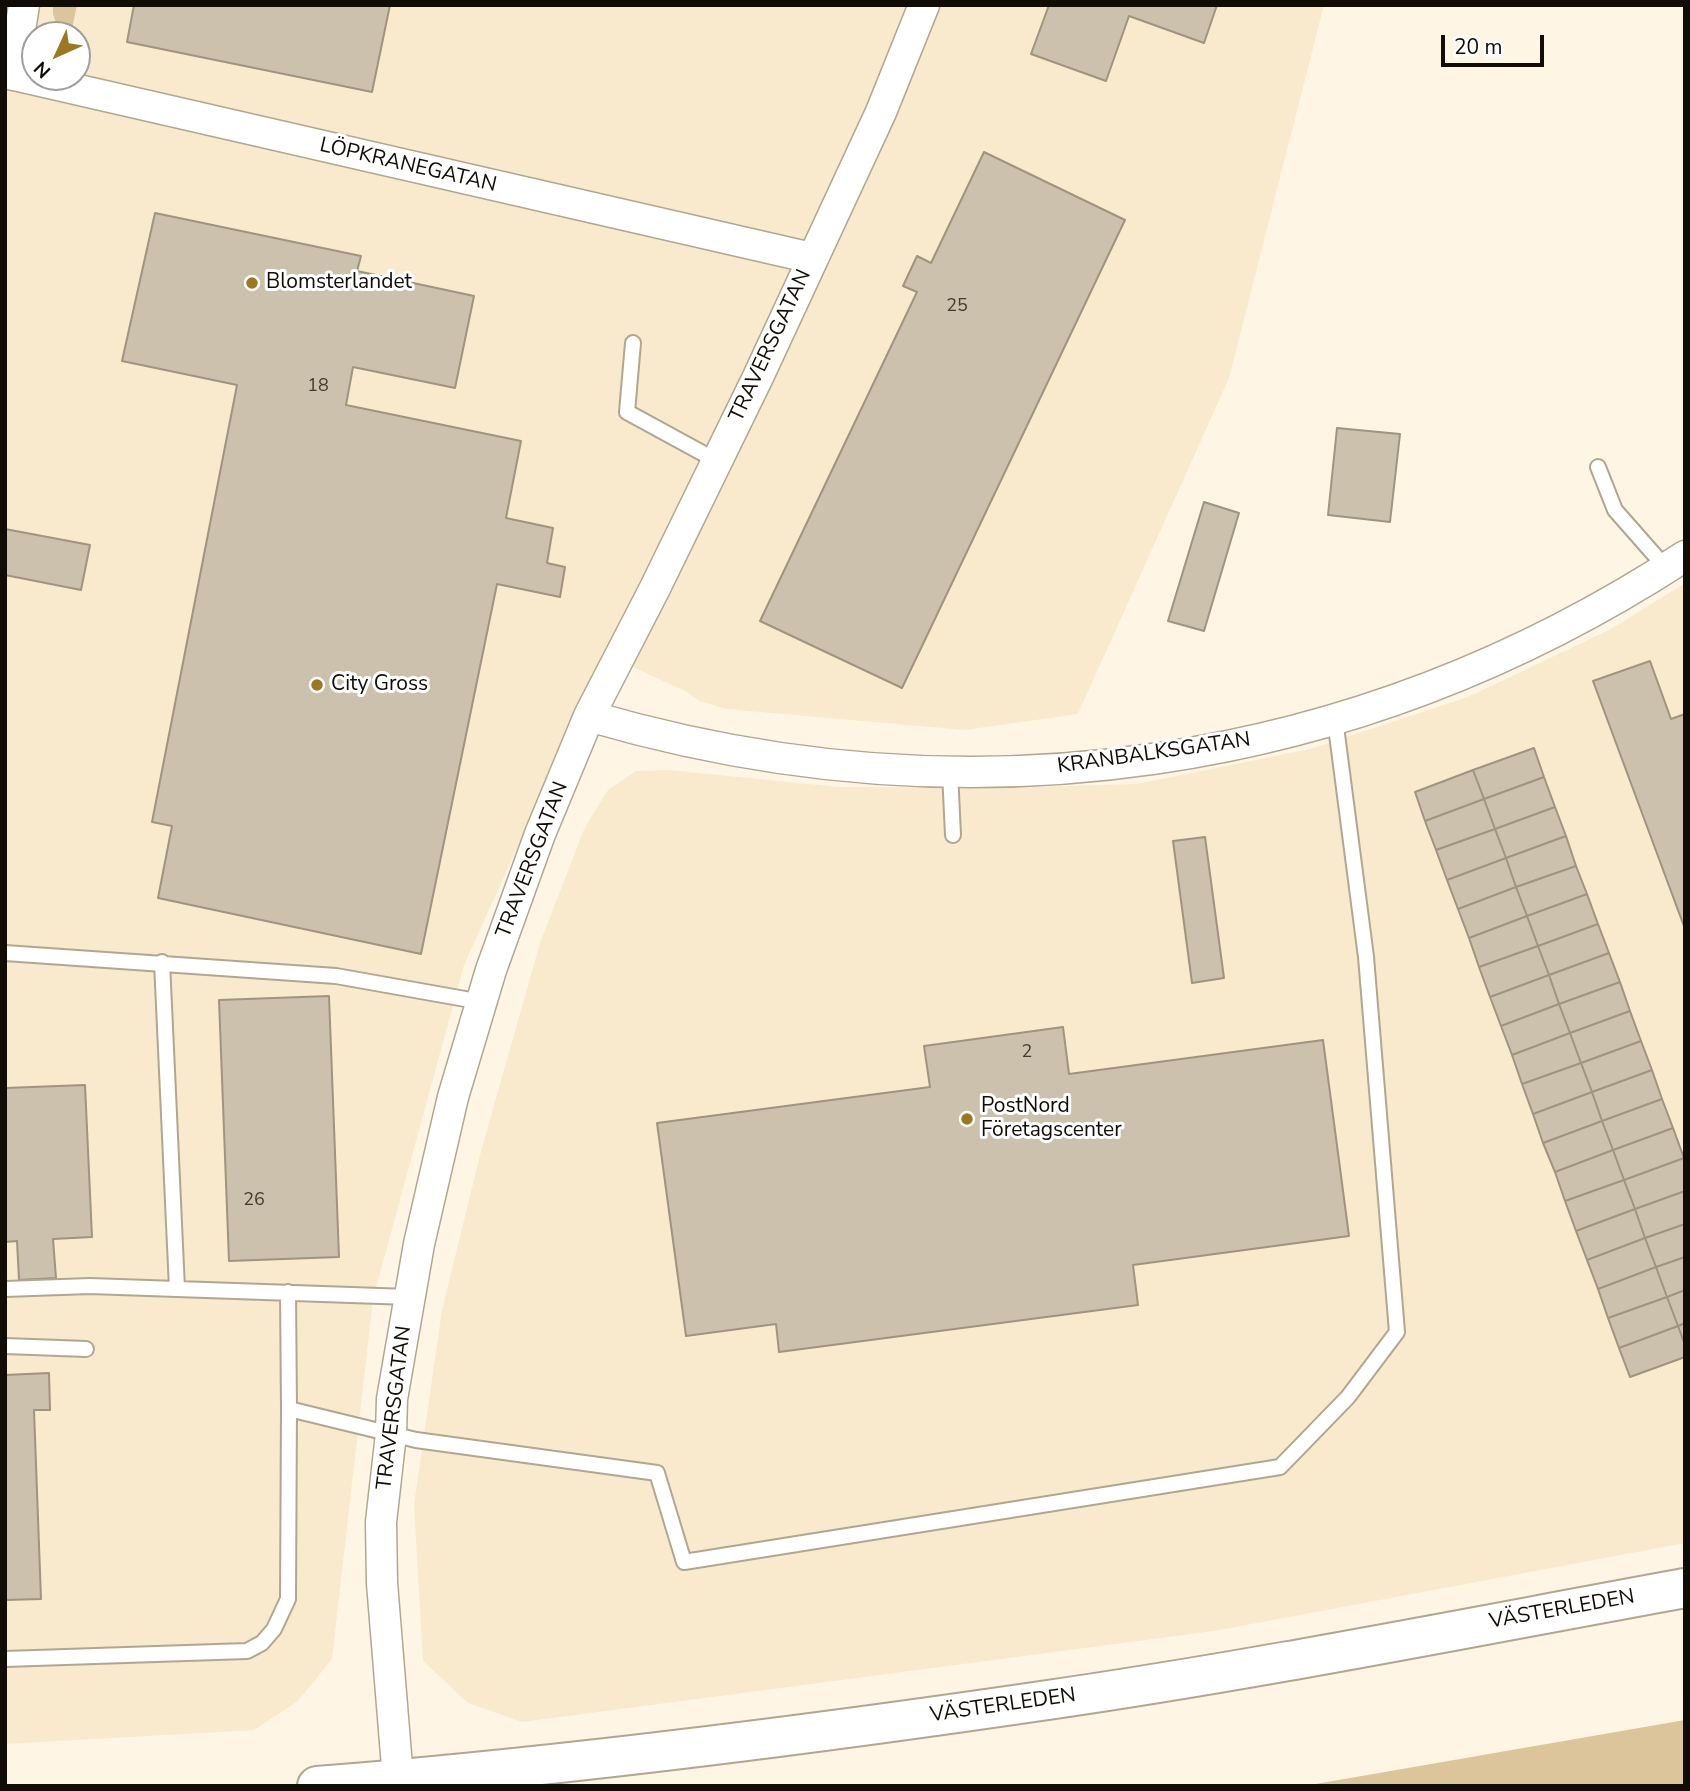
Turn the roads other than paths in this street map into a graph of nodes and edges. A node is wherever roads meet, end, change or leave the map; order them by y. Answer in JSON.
{"nodes":[{"id":1,"x":24,"y":5,"type":"edge"},
{"id":2,"x":924,"y":5,"type":"edge"},
{"id":3,"x":8,"y":79,"type":"edge"},
{"id":4,"x":811,"y":258,"type":"junction"},
{"id":5,"x":633,"y":343,"type":"dead end"},
{"id":6,"x":717,"y":461,"type":"junction"},
{"id":7,"x":1598,"y":467,"type":"dead end"},
{"id":8,"x":1675,"y":562,"type":"edge"},
{"id":9,"x":589,"y":716,"type":"junction"},
{"id":10,"x":1335,"y":719,"type":"junction"},
{"id":11,"x":950,"y":772,"type":"junction"},
{"id":12,"x":953,"y":835,"type":"dead end"},
{"id":13,"x":5,"y":953,"type":"edge"},
{"id":14,"x":162,"y":962,"type":"junction"},
{"id":15,"x":482,"y":1002,"type":"junction"},
{"id":16,"x":5,"y":1289,"type":"edge"},
{"id":17,"x":177,"y":1289,"type":"junction"},
{"id":18,"x":288,"y":1292,"type":"junction"},
{"id":19,"x":410,"y":1297,"type":"junction"},
{"id":20,"x":5,"y":1346,"type":"edge"},
{"id":21,"x":86,"y":1349,"type":"dead end"},
{"id":22,"x":289,"y":1409,"type":"junction"},
{"id":23,"x":391,"y":1434,"type":"junction"},
{"id":24,"x":1685,"y":1588,"type":"edge"},
{"id":25,"x":5,"y":1660,"type":"edge"},
{"id":26,"x":398,"y":1779,"type":"junction"},
{"id":27,"x":317,"y":1786,"type":"edge"}],
"edges":[{"from":1,"to":3,"type":"street"},
{"from":2,"to":4,"type":"street","name":"TRAVERSGATAN"},
{"from":3,"to":4,"type":"street","name":"LÖPKRANEGATAN"},
{"from":4,"to":6,"type":"street","name":"TRAVERSGATAN"},
{"from":5,"to":6,"type":"lane"},
{"from":6,"to":9,"type":"street","name":"TRAVERSGATAN"},
{"from":7,"to":8,"type":"lane"},
{"from":8,"to":10,"type":"street","name":"KRANBALKSGATAN"},
{"from":9,"to":11,"type":"street","name":"KRANBALKSGATAN"},
{"from":9,"to":15,"type":"street","name":"TRAVERSGATAN"},
{"from":10,"to":11,"type":"street","name":"KRANBALKSGATAN"},
{"from":10,"to":23,"type":"lane"},
{"from":11,"to":12,"type":"lane"},
{"from":13,"to":14,"type":"lane"},
{"from":14,"to":15,"type":"lane"},
{"from":14,"to":17,"type":"lane"},
{"from":15,"to":19,"type":"street","name":"TRAVERSGATAN"},
{"from":16,"to":17,"type":"lane"},
{"from":17,"to":18,"type":"lane"},
{"from":18,"to":19,"type":"lane"},
{"from":18,"to":22,"type":"lane"},
{"from":19,"to":23,"type":"street","name":"TRAVERSGATAN"},
{"from":20,"to":21,"type":"lane"},
{"from":22,"to":23,"type":"lane"},
{"from":22,"to":25,"type":"lane"},
{"from":23,"to":26,"type":"street","name":"TRAVERSGATAN"},
{"from":24,"to":26,"type":"street","name":"VÄSTERLEDEN"},
{"from":26,"to":27,"type":"street","name":"VÄSTERLEDEN"}]}
